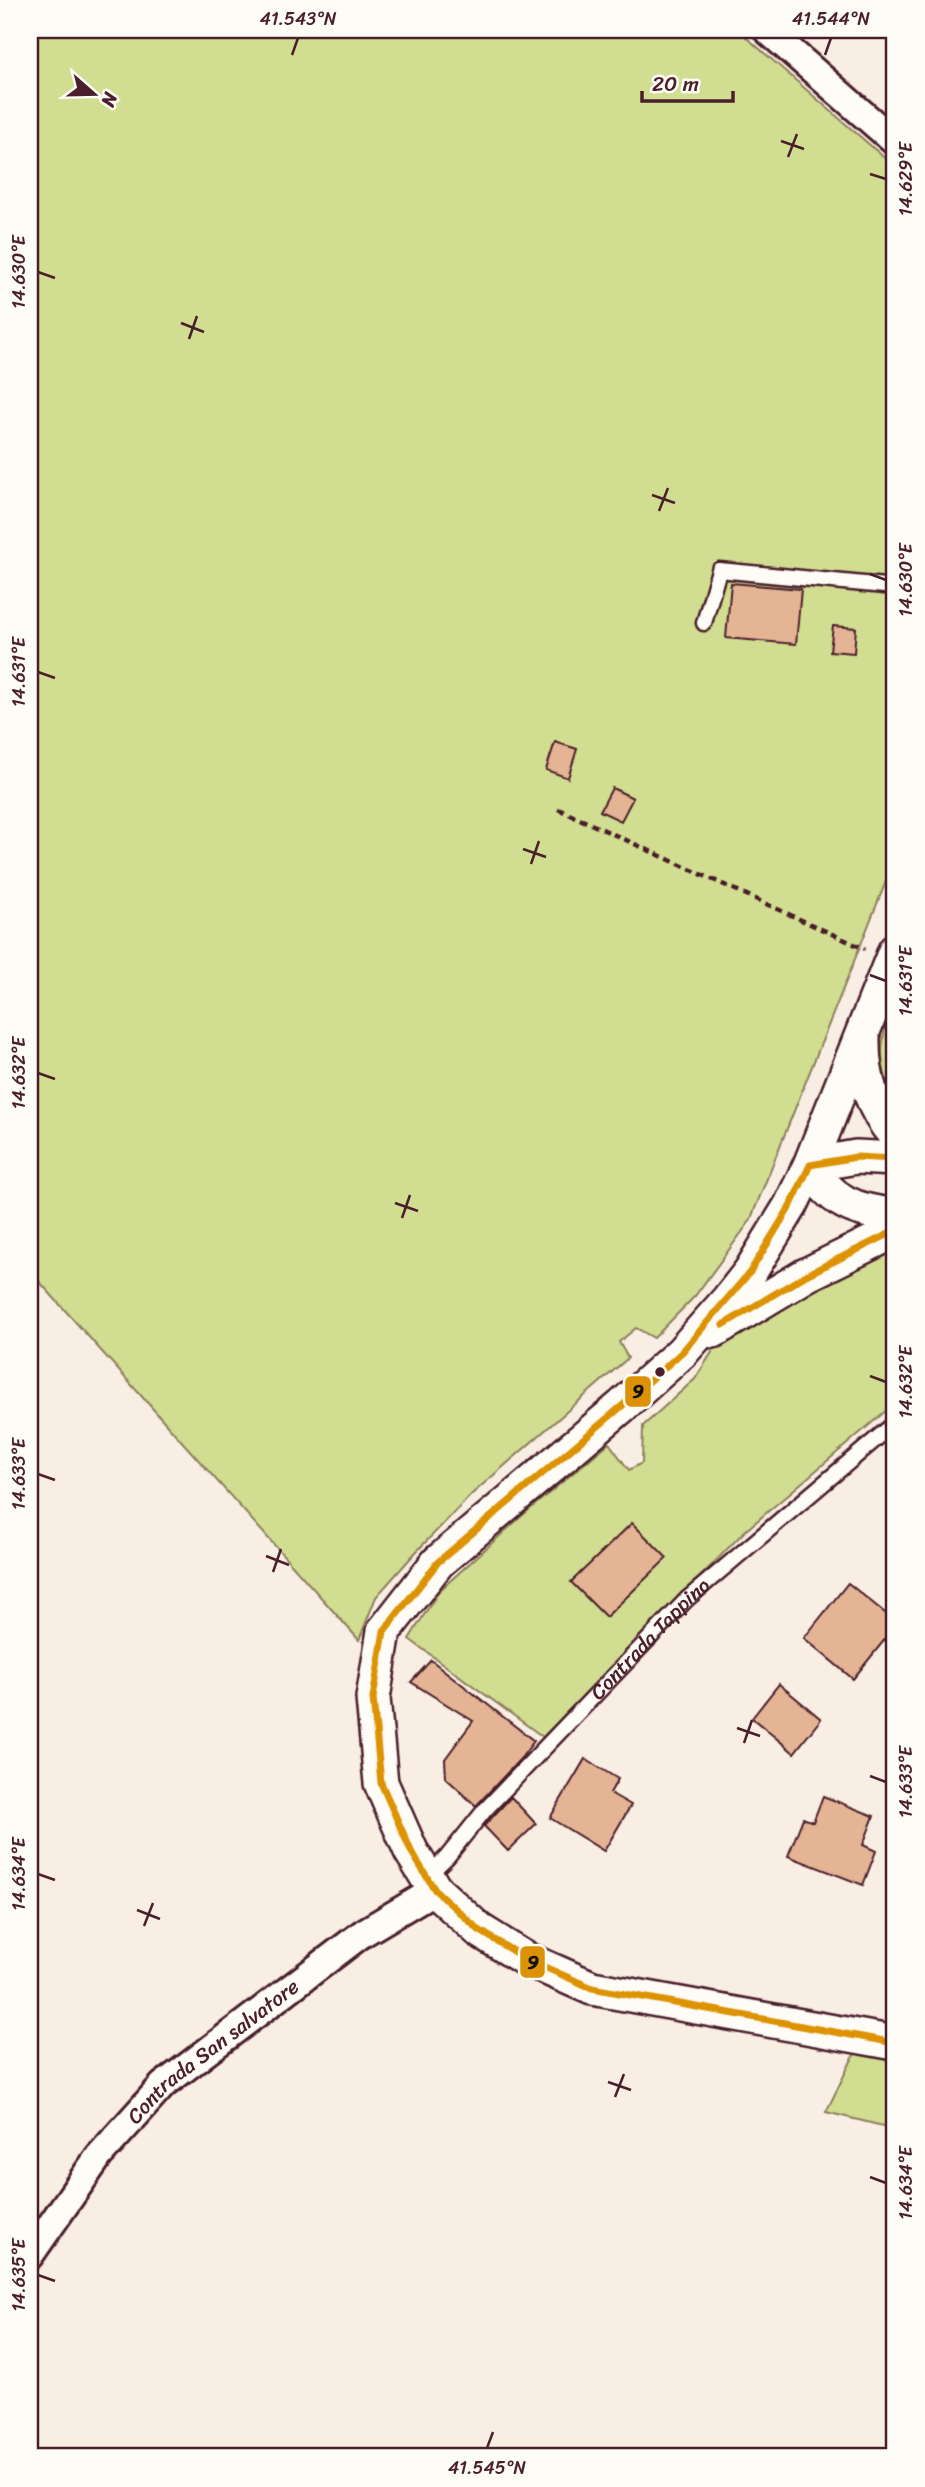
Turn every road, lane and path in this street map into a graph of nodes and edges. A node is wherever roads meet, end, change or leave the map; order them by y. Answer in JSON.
{"nodes":[{"id":1,"x":767,"y":30,"type":"edge"},
{"id":2,"x":895,"y":142,"type":"edge"},
{"id":3,"x":895,"y":587,"type":"edge"},
{"id":4,"x":704,"y":624,"type":"dead end"},
{"id":5,"x":558,"y":809,"type":"dead end"},
{"id":6,"x":893,"y":956,"type":"edge"},
{"id":7,"x":863,"y":1031,"type":"junction"},
{"id":8,"x":895,"y":1135,"type":"edge"},
{"id":9,"x":895,"y":1159,"type":"edge"},
{"id":10,"x":810,"y":1165,"type":"junction"},
{"id":11,"x":895,"y":1215,"type":"edge"},
{"id":12,"x":895,"y":1231,"type":"edge"},
{"id":13,"x":682,"y":1352,"type":"junction"},
{"id":14,"x":895,"y":1423,"type":"edge"},
{"id":15,"x":431,"y":1883,"type":"junction"},
{"id":16,"x":895,"y":2043,"type":"edge"},
{"id":17,"x":30,"y":2255,"type":"edge"}],
"edges":[{"from":1,"to":2,"type":"street"},
{"from":3,"to":4,"type":"lane"},
{"from":5,"to":6,"type":"path"},
{"from":6,"to":7,"type":"street"},
{"from":7,"to":8,"type":"street"},
{"from":7,"to":10,"type":"street"},
{"from":9,"to":10,"type":"street"},
{"from":10,"to":11,"type":"street"},
{"from":10,"to":13,"type":"street"},
{"from":12,"to":13,"type":"street"},
{"from":13,"to":15,"type":"street"},
{"from":14,"to":15,"type":"lane","name":"Contrada Tappino"},
{"from":15,"to":16,"type":"street"},
{"from":15,"to":17,"type":"street","name":"Contrada San salvatore"}]}
